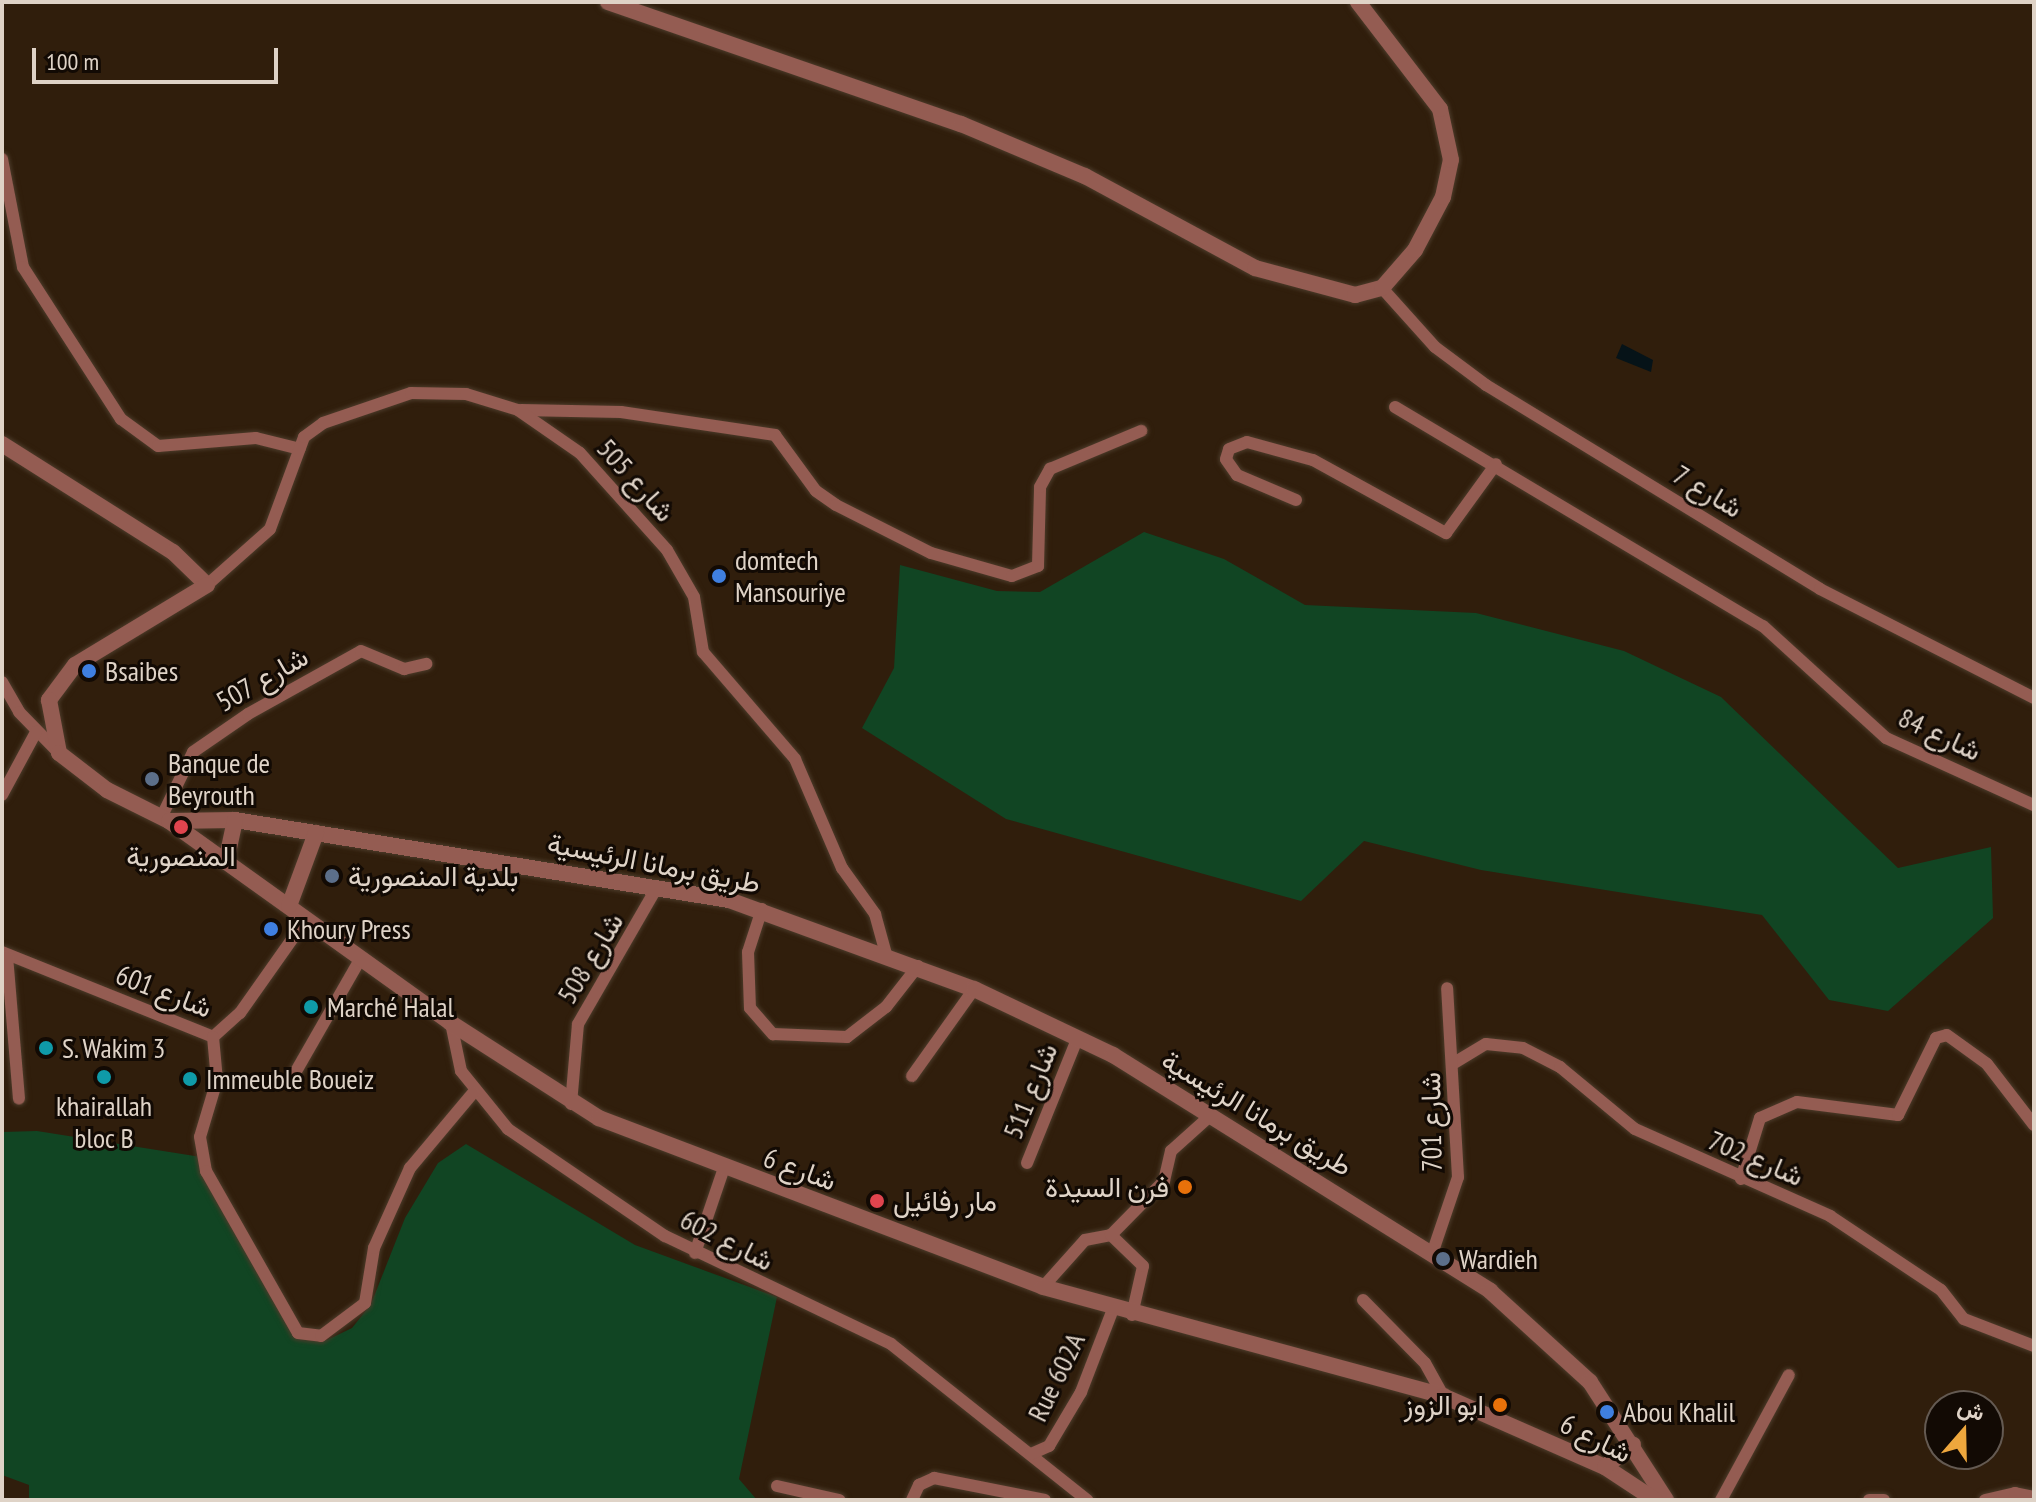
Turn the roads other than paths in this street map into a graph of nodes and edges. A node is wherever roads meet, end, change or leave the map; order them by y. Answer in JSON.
{"nodes":[{"id":1,"x":608,"y":2,"type":"edge"},
{"id":2,"x":1358,"y":2,"type":"edge"},
{"id":3,"x":2,"y":159,"type":"edge"},
{"id":4,"x":1382,"y":288,"type":"junction"},
{"id":5,"x":1395,"y":407,"type":"dead end"},
{"id":6,"x":518,"y":410,"type":"junction"},
{"id":7,"x":1141,"y":431,"type":"dead end"},
{"id":8,"x":2,"y":444,"type":"edge"},
{"id":9,"x":300,"y":449,"type":"junction"},
{"id":10,"x":1496,"y":464,"type":"junction"},
{"id":11,"x":1296,"y":500,"type":"dead end"},
{"id":12,"x":207,"y":585,"type":"junction"},
{"id":13,"x":426,"y":664,"type":"dead end"},
{"id":14,"x":2,"y":682,"type":"edge"},
{"id":15,"x":2034,"y":698,"type":"edge"},
{"id":16,"x":36,"y":732,"type":"junction"},
{"id":17,"x":59,"y":753,"type":"junction"},
{"id":18,"x":2,"y":795,"type":"edge"},
{"id":19,"x":2034,"y":805,"type":"edge"},
{"id":20,"x":165,"y":819,"type":"junction"},
{"id":21,"x":235,"y":820,"type":"junction"},
{"id":22,"x":316,"y":833,"type":"junction"},
{"id":23,"x":226,"y":862,"type":"junction"},
{"id":24,"x":657,"y":887,"type":"junction"},
{"id":25,"x":289,"y":906,"type":"junction"},
{"id":26,"x":762,"y":909,"type":"junction"},
{"id":27,"x":307,"y":918,"type":"junction"},
{"id":28,"x":5,"y":954,"type":"edge"},
{"id":29,"x":886,"y":954,"type":"junction"},
{"id":30,"x":361,"y":958,"type":"junction"},
{"id":31,"x":918,"y":966,"type":"junction"},
{"id":32,"x":1447,"y":988,"type":"dead end"},
{"id":33,"x":974,"y":989,"type":"junction"},
{"id":34,"x":451,"y":1023,"type":"junction"},
{"id":35,"x":213,"y":1037,"type":"junction"},
{"id":36,"x":1078,"y":1037,"type":"junction"},
{"id":37,"x":1454,"y":1063,"type":"junction"},
{"id":38,"x":912,"y":1076,"type":"dead end"},
{"id":39,"x":291,"y":1080,"type":"dead end"},
{"id":40,"x":473,"y":1093,"type":"junction"},
{"id":41,"x":19,"y":1098,"type":"dead end"},
{"id":42,"x":571,"y":1104,"type":"junction"},
{"id":43,"x":1210,"y":1116,"type":"junction"},
{"id":44,"x":2034,"y":1125,"type":"edge"},
{"id":45,"x":1027,"y":1163,"type":"dead end"},
{"id":46,"x":724,"y":1168,"type":"junction"},
{"id":47,"x":1741,"y":1179,"type":"junction"},
{"id":48,"x":1111,"y":1235,"type":"junction"},
{"id":49,"x":1433,"y":1251,"type":"junction"},
{"id":50,"x":695,"y":1253,"type":"junction"},
{"id":51,"x":1043,"y":1287,"type":"junction"},
{"id":52,"x":1363,"y":1300,"type":"dead end"},
{"id":53,"x":1113,"y":1309,"type":"junction"},
{"id":54,"x":1132,"y":1315,"type":"junction"},
{"id":55,"x":2034,"y":1346,"type":"edge"},
{"id":56,"x":1789,"y":1375,"type":"dead end"},
{"id":57,"x":1443,"y":1396,"type":"junction"},
{"id":58,"x":1633,"y":1444,"type":"junction"},
{"id":59,"x":1031,"y":1454,"type":"junction"},
{"id":60,"x":1605,"y":1467,"type":"junction"},
{"id":61,"x":777,"y":1486,"type":"dead end"},
{"id":62,"x":2034,"y":1497,"type":"edge"},
{"id":63,"x":839,"y":1500,"type":"edge"},
{"id":64,"x":912,"y":1500,"type":"edge"},
{"id":65,"x":1045,"y":1500,"type":"edge"},
{"id":66,"x":1087,"y":1500,"type":"edge"},
{"id":67,"x":1655,"y":1500,"type":"edge"},
{"id":68,"x":1666,"y":1500,"type":"edge"},
{"id":69,"x":1721,"y":1500,"type":"edge"},
{"id":70,"x":1869,"y":1500,"type":"edge"},
{"id":71,"x":1884,"y":1500,"type":"edge"},
{"id":72,"x":1985,"y":1500,"type":"edge"}],
"edges":[{"from":1,"to":4,"type":"street"},
{"from":2,"to":4,"type":"street"},
{"from":3,"to":9,"type":"street"},
{"from":4,"to":15,"type":"street","name":"شارع 7"},
{"from":5,"to":10,"type":"street","name":"شارع 84"},
{"from":6,"to":7,"type":"street"},
{"from":6,"to":9,"type":"street","name":"شارع 505"},
{"from":6,"to":29,"type":"street","name":"شارع 505"},
{"from":8,"to":12,"type":"street"},
{"from":9,"to":12,"type":"street","name":"شارع 505"},
{"from":10,"to":11,"type":"street"},
{"from":10,"to":19,"type":"street","name":"شارع 84"},
{"from":12,"to":17,"type":"street"},
{"from":13,"to":20,"type":"street","name":"شارع 507"},
{"from":14,"to":16,"type":"street"},
{"from":16,"to":17,"type":"street"},
{"from":16,"to":18,"type":"street"},
{"from":17,"to":20,"type":"street"},
{"from":20,"to":21,"type":"street","name":"طريق برمانا الرئيسية"},
{"from":20,"to":23,"type":"street","name":"شارع 6"},
{"from":21,"to":22,"type":"street","name":"طريق برمانا الرئيسية"},
{"from":21,"to":23,"type":"street"},
{"from":22,"to":24,"type":"street","name":"طريق برمانا الرئيسية"},
{"from":22,"to":25,"type":"street"},
{"from":23,"to":25,"type":"street","name":"شارع 6"},
{"from":24,"to":26,"type":"street","name":"طريق برمانا الرئيسية"},
{"from":24,"to":42,"type":"street","name":"شارع 508"},
{"from":25,"to":27,"type":"street","name":"شارع 6"},
{"from":26,"to":29,"type":"street","name":"طريق برمانا الرئيسية"},
{"from":26,"to":31,"type":"street"},
{"from":27,"to":30,"type":"street","name":"شارع 6"},
{"from":27,"to":35,"type":"street","name":"شارع 601"},
{"from":28,"to":35,"type":"street","name":"شارع 601"},
{"from":28,"to":41,"type":"street"},
{"from":29,"to":31,"type":"street","name":"طريق برمانا الرئيسية"},
{"from":30,"to":34,"type":"street","name":"شارع 6"},
{"from":30,"to":39,"type":"street"},
{"from":31,"to":33,"type":"street","name":"طريق برمانا الرئيسية"},
{"from":32,"to":37,"type":"street","name":"شارع 701"},
{"from":33,"to":36,"type":"street","name":"طريق برمانا الرئيسية"},
{"from":33,"to":38,"type":"street"},
{"from":34,"to":40,"type":"street","name":"شارع 602"},
{"from":34,"to":42,"type":"street","name":"شارع 6"},
{"from":35,"to":40,"type":"street"},
{"from":36,"to":43,"type":"street","name":"طريق برمانا الرئيسية"},
{"from":36,"to":45,"type":"street","name":"شارع 511"},
{"from":37,"to":47,"type":"street","name":"شارع 702"},
{"from":37,"to":49,"type":"street","name":"شارع 701"},
{"from":40,"to":50,"type":"street","name":"شارع 602"},
{"from":42,"to":46,"type":"street","name":"شارع 6"},
{"from":43,"to":48,"type":"street"},
{"from":43,"to":49,"type":"street","name":"طريق برمانا الرئيسية"},
{"from":44,"to":47,"type":"street"},
{"from":46,"to":50,"type":"street"},
{"from":46,"to":51,"type":"street","name":"شارع 6"},
{"from":47,"to":55,"type":"street","name":"شارع 702"},
{"from":48,"to":51,"type":"street"},
{"from":48,"to":54,"type":"street"},
{"from":49,"to":58,"type":"street","name":"طريق برمانا الرئيسية"},
{"from":50,"to":59,"type":"street","name":"شارع 602"},
{"from":51,"to":53,"type":"street","name":"شارع 6"},
{"from":52,"to":57,"type":"street"},
{"from":53,"to":54,"type":"street","name":"شارع 6"},
{"from":53,"to":59,"type":"street","name":"Rue 602A"},
{"from":54,"to":57,"type":"street","name":"شارع 6"},
{"from":56,"to":69,"type":"street"},
{"from":57,"to":60,"type":"street","name":"شارع 6"},
{"from":58,"to":60,"type":"street"},
{"from":58,"to":68,"type":"street","name":"طريق برمانا الرئيسية"},
{"from":59,"to":66,"type":"street","name":"شارع 602"},
{"from":60,"to":67,"type":"street","name":"شارع 6"},
{"from":61,"to":63,"type":"street"},
{"from":62,"to":72,"type":"street"},
{"from":64,"to":65,"type":"street"},
{"from":70,"to":71,"type":"street"}]}
